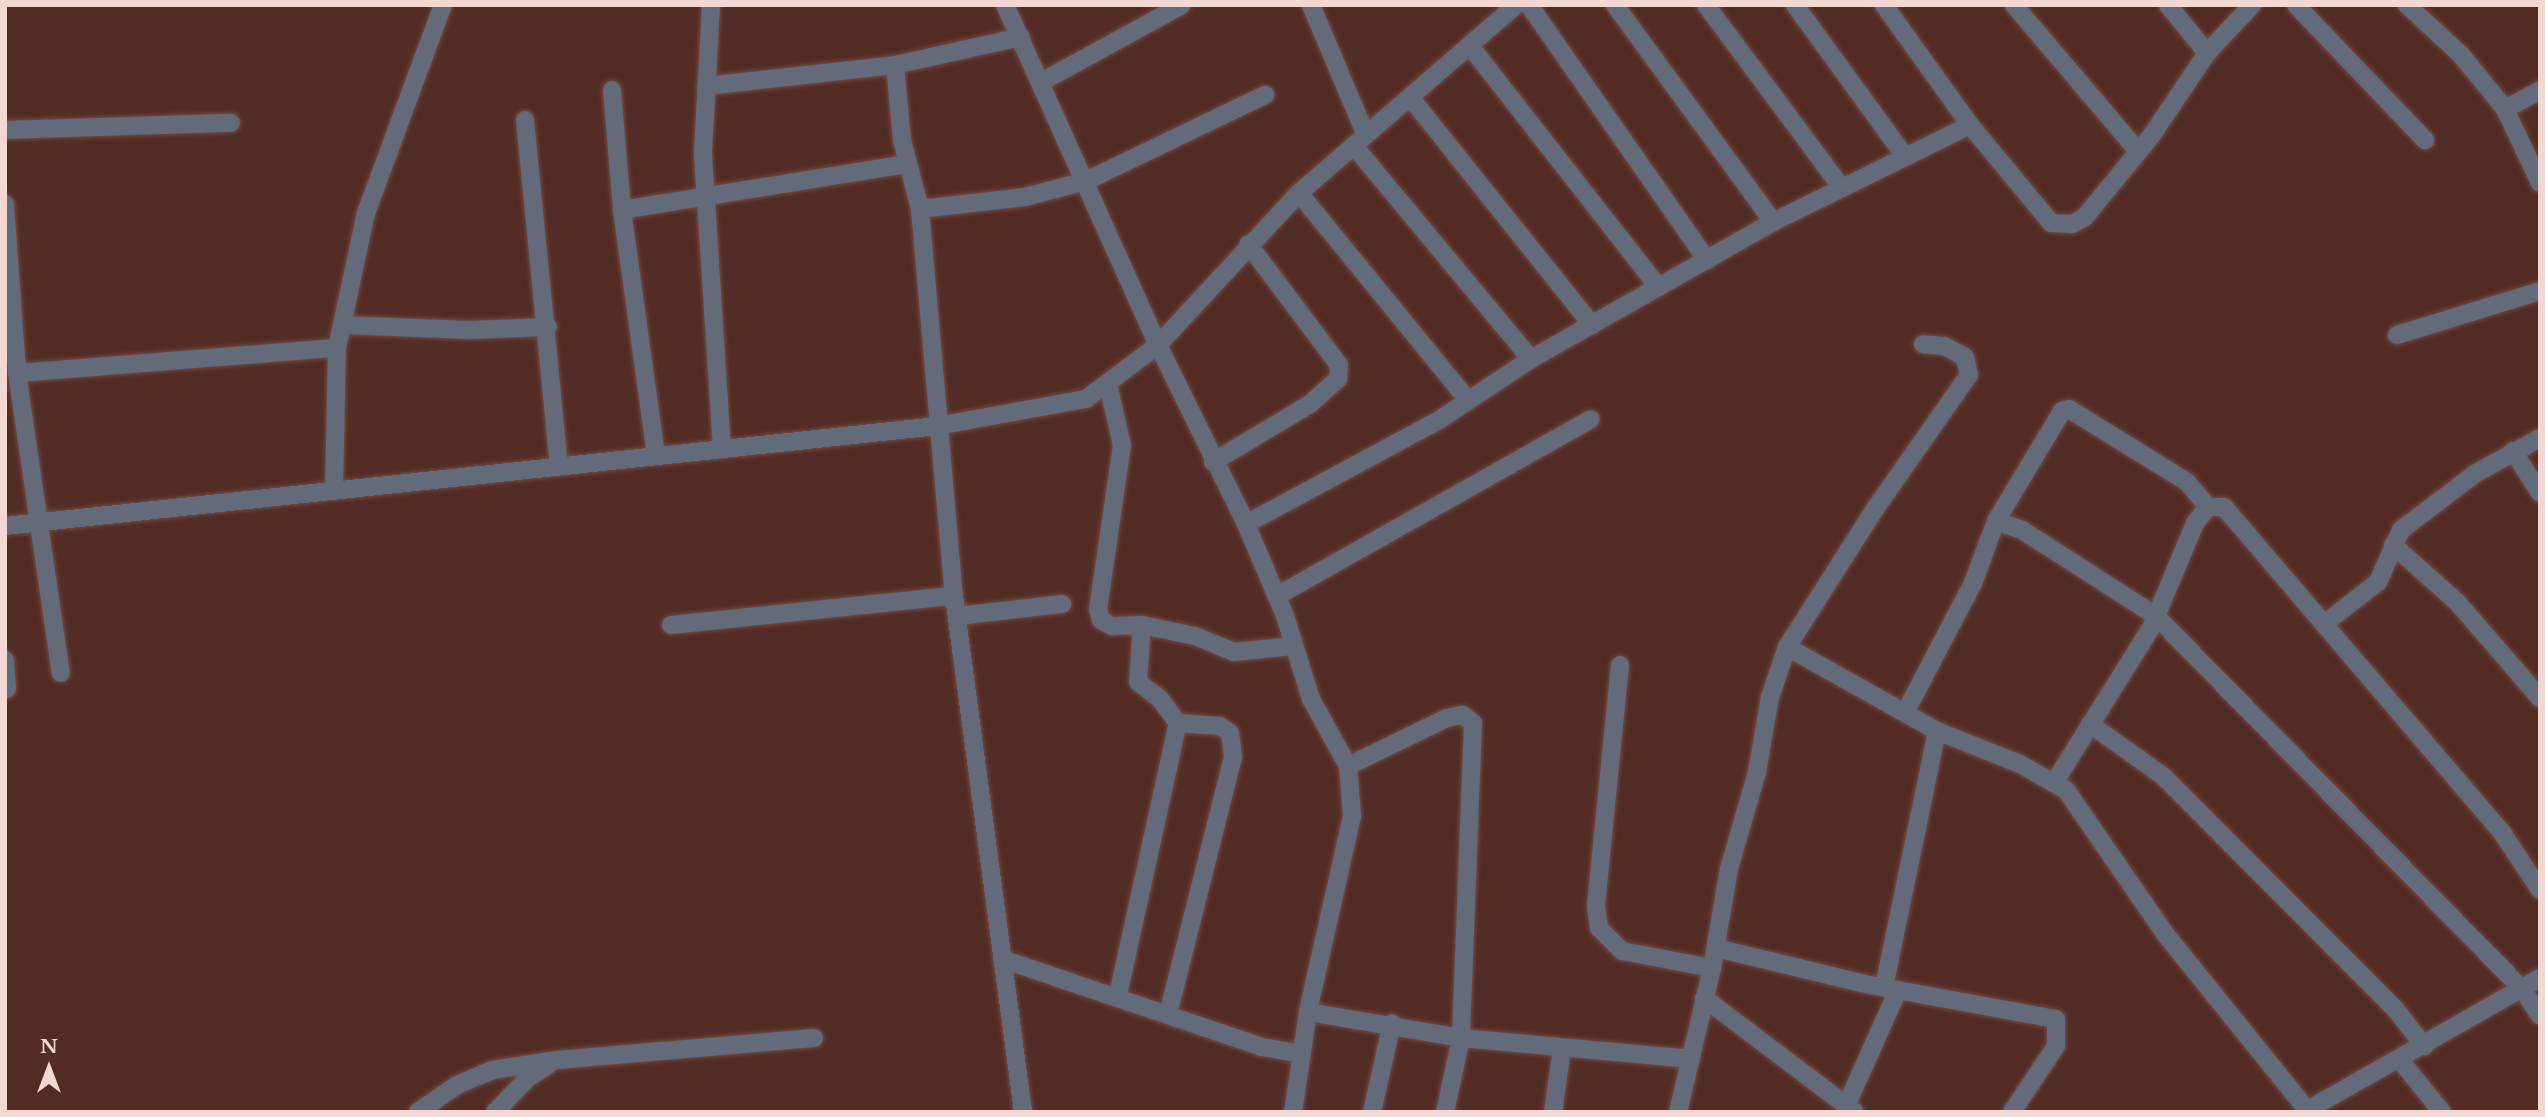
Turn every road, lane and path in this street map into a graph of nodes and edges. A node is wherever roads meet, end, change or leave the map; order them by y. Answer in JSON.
{"nodes":[{"id":1,"x":443,"y":5,"type":"edge"},
{"id":2,"x":711,"y":5,"type":"edge"},
{"id":3,"x":1005,"y":5,"type":"edge"},
{"id":4,"x":1182,"y":5,"type":"edge"},
{"id":5,"x":1311,"y":5,"type":"edge"},
{"id":6,"x":1516,"y":5,"type":"edge"},
{"id":7,"x":1529,"y":5,"type":"edge"},
{"id":8,"x":1615,"y":5,"type":"edge"},
{"id":9,"x":1706,"y":5,"type":"edge"},
{"id":10,"x":1795,"y":5,"type":"edge"},
{"id":11,"x":1884,"y":5,"type":"edge"},
{"id":12,"x":2014,"y":5,"type":"edge"},
{"id":13,"x":2168,"y":5,"type":"edge"},
{"id":14,"x":2252,"y":5,"type":"edge"},
{"id":15,"x":2296,"y":5,"type":"edge"},
{"id":16,"x":2407,"y":5,"type":"edge"},
{"id":17,"x":1021,"y":37,"type":"junction"},
{"id":18,"x":1470,"y":46,"type":"junction"},
{"id":19,"x":2207,"y":53,"type":"junction"},
{"id":20,"x":895,"y":65,"type":"junction"},
{"id":21,"x":1043,"y":81,"type":"junction"},
{"id":22,"x":706,"y":86,"type":"junction"},
{"id":23,"x":612,"y":90,"type":"dead end"},
{"id":24,"x":2540,"y":90,"type":"edge"},
{"id":25,"x":1265,"y":94,"type":"dead end"},
{"id":26,"x":1410,"y":97,"type":"junction"},
{"id":27,"x":2505,"y":109,"type":"junction"},
{"id":28,"x":525,"y":120,"type":"dead end"},
{"id":29,"x":231,"y":123,"type":"dead end"},
{"id":30,"x":1970,"y":125,"type":"junction"},
{"id":31,"x":5,"y":131,"type":"edge"},
{"id":32,"x":1360,"y":140,"type":"junction"},
{"id":33,"x":2425,"y":140,"type":"dead end"},
{"id":34,"x":2138,"y":151,"type":"junction"},
{"id":35,"x":1904,"y":155,"type":"junction"},
{"id":36,"x":906,"y":164,"type":"junction"},
{"id":37,"x":1086,"y":181,"type":"junction"},
{"id":38,"x":2540,"y":183,"type":"edge"},
{"id":39,"x":1842,"y":188,"type":"junction"},
{"id":40,"x":1299,"y":193,"type":"junction"},
{"id":41,"x":705,"y":196,"type":"junction"},
{"id":42,"x":920,"y":209,"type":"junction"},
{"id":43,"x":622,"y":210,"type":"junction"},
{"id":44,"x":6,"y":214,"type":"edge"},
{"id":45,"x":1773,"y":222,"type":"junction"},
{"id":46,"x":1248,"y":244,"type":"junction"},
{"id":47,"x":1707,"y":260,"type":"junction"},
{"id":48,"x":1658,"y":287,"type":"junction"},
{"id":49,"x":2540,"y":291,"type":"edge"},
{"id":50,"x":9,"y":321,"type":"edge"},
{"id":51,"x":342,"y":325,"type":"junction"},
{"id":52,"x":1592,"y":325,"type":"junction"},
{"id":53,"x":548,"y":327,"type":"junction"},
{"id":54,"x":2397,"y":335,"type":"dead end"},
{"id":55,"x":1923,"y":344,"type":"dead end"},
{"id":56,"x":1158,"y":345,"type":"junction"},
{"id":57,"x":337,"y":348,"type":"junction"},
{"id":58,"x":1531,"y":359,"type":"junction"},
{"id":59,"x":17,"y":373,"type":"junction"},
{"id":60,"x":1108,"y":384,"type":"junction"},
{"id":61,"x":1466,"y":398,"type":"junction"},
{"id":62,"x":1591,"y":419,"type":"dead end"},
{"id":63,"x":937,"y":426,"type":"junction"},
{"id":64,"x":2540,"y":438,"type":"edge"},
{"id":65,"x":722,"y":449,"type":"junction"},
{"id":66,"x":2514,"y":452,"type":"junction"},
{"id":67,"x":656,"y":455,"type":"junction"},
{"id":68,"x":1213,"y":462,"type":"junction"},
{"id":69,"x":559,"y":465,"type":"junction"},
{"id":70,"x":334,"y":490,"type":"junction"},
{"id":71,"x":2540,"y":493,"type":"edge"},
{"id":72,"x":2208,"y":507,"type":"junction"},
{"id":73,"x":1996,"y":521,"type":"junction"},
{"id":74,"x":41,"y":522,"type":"junction"},
{"id":75,"x":1245,"y":524,"type":"junction"},
{"id":76,"x":5,"y":526,"type":"edge"},
{"id":77,"x":2393,"y":545,"type":"junction"},
{"id":78,"x":954,"y":596,"type":"junction"},
{"id":79,"x":1277,"y":596,"type":"junction"},
{"id":80,"x":1062,"y":604,"type":"dead end"},
{"id":81,"x":958,"y":615,"type":"junction"},
{"id":82,"x":2156,"y":615,"type":"junction"},
{"id":83,"x":2323,"y":624,"type":"junction"},
{"id":84,"x":671,"y":625,"type":"dead end"},
{"id":85,"x":1142,"y":625,"type":"junction"},
{"id":86,"x":1293,"y":646,"type":"junction"},
{"id":87,"x":1787,"y":647,"type":"junction"},
{"id":88,"x":5,"y":660,"type":"edge"},
{"id":89,"x":1620,"y":665,"type":"dead end"},
{"id":90,"x":61,"y":673,"type":"dead end"},
{"id":91,"x":7,"y":689,"type":"dead end"},
{"id":92,"x":2540,"y":698,"type":"edge"},
{"id":93,"x":1905,"y":713,"type":"junction"},
{"id":94,"x":1178,"y":723,"type":"junction"},
{"id":95,"x":2090,"y":724,"type":"junction"},
{"id":96,"x":1937,"y":731,"type":"junction"},
{"id":97,"x":1348,"y":766,"type":"junction"},
{"id":98,"x":2054,"y":783,"type":"junction"},
{"id":99,"x":2540,"y":890,"type":"edge"},
{"id":100,"x":1716,"y":948,"type":"junction"},
{"id":101,"x":1002,"y":958,"type":"junction"},
{"id":102,"x":1712,"y":968,"type":"junction"},
{"id":103,"x":2540,"y":978,"type":"edge"},
{"id":104,"x":1891,"y":989,"type":"junction"},
{"id":105,"x":2522,"y":989,"type":"junction"},
{"id":106,"x":1118,"y":995,"type":"junction"},
{"id":107,"x":1704,"y":998,"type":"junction"},
{"id":108,"x":1308,"y":1012,"type":"junction"},
{"id":109,"x":1168,"y":1014,"type":"junction"},
{"id":110,"x":2540,"y":1016,"type":"edge"},
{"id":111,"x":1392,"y":1023,"type":"junction"},
{"id":112,"x":814,"y":1038,"type":"dead end"},
{"id":113,"x":1461,"y":1038,"type":"junction"},
{"id":114,"x":2424,"y":1046,"type":"junction"},
{"id":115,"x":1562,"y":1049,"type":"junction"},
{"id":116,"x":1301,"y":1054,"type":"junction"},
{"id":117,"x":1691,"y":1059,"type":"junction"},
{"id":118,"x":2400,"y":1059,"type":"junction"},
{"id":119,"x":557,"y":1060,"type":"junction"},
{"id":120,"x":1851,"y":1108,"type":"edge"},
{"id":121,"x":2316,"y":1109,"type":"edge"},
{"id":122,"x":418,"y":1112,"type":"edge"},
{"id":123,"x":495,"y":1112,"type":"edge"},
{"id":124,"x":1023,"y":1112,"type":"edge"},
{"id":125,"x":1293,"y":1112,"type":"edge"},
{"id":126,"x":1372,"y":1112,"type":"edge"},
{"id":127,"x":1445,"y":1112,"type":"edge"},
{"id":128,"x":1553,"y":1112,"type":"edge"},
{"id":129,"x":1678,"y":1112,"type":"edge"},
{"id":130,"x":2012,"y":1112,"type":"edge"},
{"id":131,"x":2442,"y":1112,"type":"edge"}],
"edges":[{"from":1,"to":51,"type":"street"},
{"from":2,"to":22,"type":"street"},
{"from":3,"to":17,"type":"street"},
{"from":4,"to":21,"type":"street"},
{"from":5,"to":32,"type":"street"},
{"from":6,"to":18,"type":"street"},
{"from":7,"to":47,"type":"street"},
{"from":8,"to":45,"type":"street"},
{"from":9,"to":39,"type":"street"},
{"from":10,"to":35,"type":"street"},
{"from":11,"to":30,"type":"street"},
{"from":12,"to":34,"type":"street"},
{"from":13,"to":19,"type":"street"},
{"from":14,"to":19,"type":"street"},
{"from":15,"to":33,"type":"street"},
{"from":16,"to":27,"type":"street"},
{"from":17,"to":20,"type":"street"},
{"from":17,"to":21,"type":"street"},
{"from":18,"to":26,"type":"street"},
{"from":18,"to":48,"type":"street"},
{"from":19,"to":34,"type":"street"},
{"from":20,"to":22,"type":"street"},
{"from":20,"to":36,"type":"street"},
{"from":21,"to":37,"type":"street"},
{"from":22,"to":41,"type":"street"},
{"from":23,"to":43,"type":"street"},
{"from":24,"to":27,"type":"street"},
{"from":25,"to":37,"type":"street"},
{"from":26,"to":32,"type":"street"},
{"from":26,"to":52,"type":"street"},
{"from":27,"to":38,"type":"street"},
{"from":28,"to":53,"type":"street"},
{"from":29,"to":31,"type":"street"},
{"from":30,"to":34,"type":"street"},
{"from":30,"to":35,"type":"street"},
{"from":32,"to":40,"type":"street"},
{"from":32,"to":58,"type":"street"},
{"from":35,"to":39,"type":"street"},
{"from":36,"to":41,"type":"street"},
{"from":36,"to":42,"type":"street"},
{"from":37,"to":42,"type":"street"},
{"from":37,"to":56,"type":"street"},
{"from":39,"to":45,"type":"street"},
{"from":40,"to":46,"type":"street"},
{"from":40,"to":61,"type":"street"},
{"from":41,"to":43,"type":"street"},
{"from":41,"to":65,"type":"street"},
{"from":42,"to":63,"type":"street"},
{"from":43,"to":67,"type":"street"},
{"from":44,"to":50,"type":"street"},
{"from":45,"to":47,"type":"street"},
{"from":46,"to":56,"type":"street"},
{"from":46,"to":68,"type":"street"},
{"from":47,"to":48,"type":"street"},
{"from":48,"to":52,"type":"street"},
{"from":49,"to":54,"type":"street"},
{"from":50,"to":59,"type":"street"},
{"from":51,"to":53,"type":"street"},
{"from":51,"to":57,"type":"street"},
{"from":52,"to":58,"type":"street"},
{"from":53,"to":69,"type":"street"},
{"from":55,"to":87,"type":"street"},
{"from":56,"to":60,"type":"street"},
{"from":56,"to":68,"type":"street"},
{"from":57,"to":59,"type":"street"},
{"from":57,"to":70,"type":"street"},
{"from":58,"to":61,"type":"street"},
{"from":59,"to":74,"type":"street"},
{"from":60,"to":63,"type":"street"},
{"from":60,"to":85,"type":"street"},
{"from":61,"to":75,"type":"street"},
{"from":62,"to":79,"type":"street"},
{"from":63,"to":65,"type":"street"},
{"from":63,"to":78,"type":"street"},
{"from":64,"to":66,"type":"street"},
{"from":65,"to":67,"type":"street"},
{"from":66,"to":71,"type":"street"},
{"from":66,"to":77,"type":"street"},
{"from":67,"to":69,"type":"street"},
{"from":68,"to":75,"type":"street"},
{"from":69,"to":70,"type":"street"},
{"from":70,"to":74,"type":"street"},
{"from":72,"to":73,"type":"street"},
{"from":72,"to":82,"type":"street"},
{"from":72,"to":83,"type":"street"},
{"from":73,"to":82,"type":"street"},
{"from":73,"to":93,"type":"street"},
{"from":74,"to":76,"type":"street"},
{"from":74,"to":90,"type":"street"},
{"from":75,"to":79,"type":"street"},
{"from":77,"to":83,"type":"street"},
{"from":77,"to":92,"type":"street"},
{"from":78,"to":81,"type":"street"},
{"from":78,"to":84,"type":"street"},
{"from":79,"to":86,"type":"street"},
{"from":80,"to":81,"type":"street"},
{"from":81,"to":101,"type":"street"},
{"from":82,"to":95,"type":"street"},
{"from":82,"to":105,"type":"street"},
{"from":83,"to":99,"type":"street"},
{"from":85,"to":86,"type":"street"},
{"from":85,"to":94,"type":"street"},
{"from":86,"to":97,"type":"street"},
{"from":87,"to":93,"type":"street"},
{"from":87,"to":100,"type":"street"},
{"from":88,"to":91,"type":"street"},
{"from":89,"to":102,"type":"street"},
{"from":93,"to":96,"type":"street"},
{"from":94,"to":106,"type":"street"},
{"from":94,"to":109,"type":"street"},
{"from":95,"to":98,"type":"street"},
{"from":95,"to":114,"type":"street"},
{"from":96,"to":98,"type":"street"},
{"from":96,"to":104,"type":"street"},
{"from":97,"to":108,"type":"street"},
{"from":97,"to":113,"type":"street"},
{"from":98,"to":121,"type":"street"},
{"from":100,"to":102,"type":"street"},
{"from":100,"to":104,"type":"street"},
{"from":101,"to":106,"type":"street"},
{"from":101,"to":124,"type":"street"},
{"from":102,"to":107,"type":"street"},
{"from":103,"to":105,"type":"street"},
{"from":104,"to":120,"type":"street"},
{"from":104,"to":130,"type":"street"},
{"from":105,"to":110,"type":"street"},
{"from":105,"to":114,"type":"street"},
{"from":106,"to":109,"type":"street"},
{"from":107,"to":117,"type":"street"},
{"from":107,"to":120,"type":"street"},
{"from":108,"to":111,"type":"street"},
{"from":108,"to":116,"type":"street"},
{"from":109,"to":116,"type":"street"},
{"from":111,"to":113,"type":"street"},
{"from":111,"to":126,"type":"street"},
{"from":112,"to":119,"type":"street"},
{"from":113,"to":115,"type":"street"},
{"from":113,"to":127,"type":"street"},
{"from":114,"to":118,"type":"street"},
{"from":115,"to":117,"type":"street"},
{"from":115,"to":128,"type":"street"},
{"from":116,"to":125,"type":"street"},
{"from":117,"to":129,"type":"street"},
{"from":118,"to":121,"type":"street"},
{"from":118,"to":131,"type":"street"},
{"from":119,"to":122,"type":"street"},
{"from":119,"to":123,"type":"street"}]}
